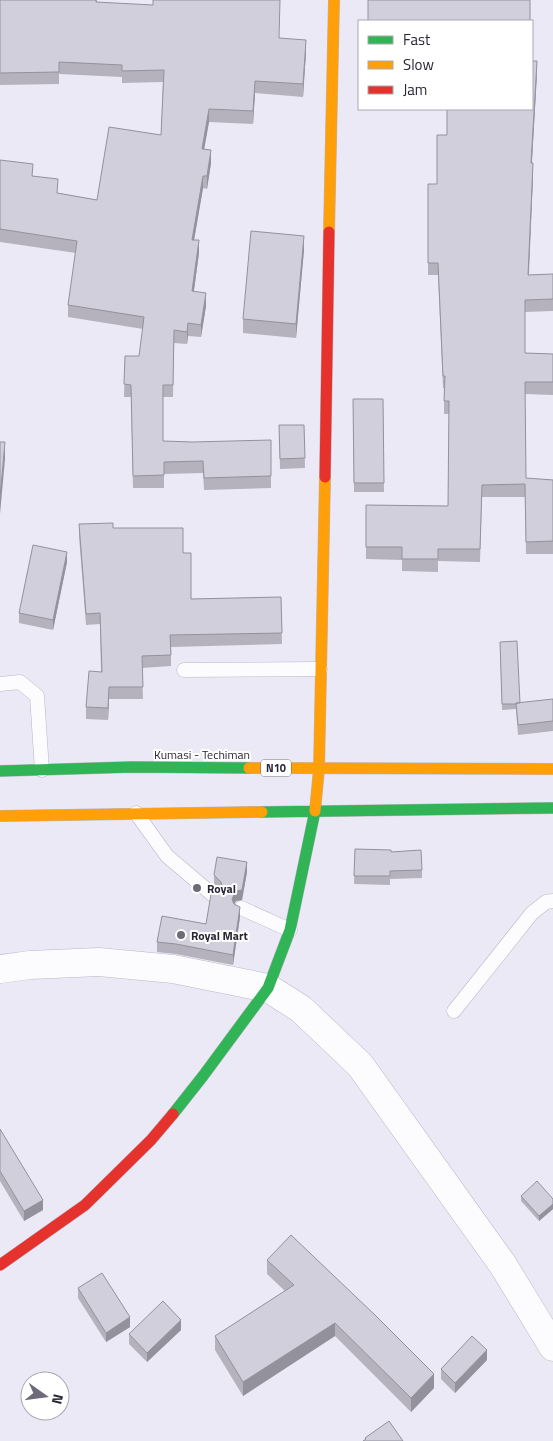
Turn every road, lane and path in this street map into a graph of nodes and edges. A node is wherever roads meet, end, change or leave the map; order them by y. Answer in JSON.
{"nodes":[{"id":1,"x":334,"y":0,"type":"edge"},
{"id":2,"x":320,"y":668,"type":"junction"},
{"id":3,"x":184,"y":670,"type":"dead end"},
{"id":4,"x":0,"y":684,"type":"edge"},
{"id":5,"x":319,"y":769,"type":"junction"},
{"id":6,"x":553,"y":769,"type":"edge"},
{"id":7,"x":42,"y":770,"type":"junction"},
{"id":8,"x":0,"y":771,"type":"edge"},
{"id":9,"x":553,"y":808,"type":"edge"},
{"id":10,"x":315,"y":811,"type":"junction"},
{"id":11,"x":136,"y":813,"type":"junction"},
{"id":12,"x":0,"y":816,"type":"edge"},
{"id":13,"x":212,"y":895,"type":"edge"},
{"id":14,"x":553,"y":901,"type":"edge"},
{"id":15,"x":241,"y":908,"type":"edge"},
{"id":16,"x":290,"y":930,"type":"junction"},
{"id":17,"x":0,"y":969,"type":"edge"},
{"id":18,"x":268,"y":988,"type":"junction"},
{"id":19,"x":454,"y":1011,"type":"dead end"},
{"id":20,"x":0,"y":1265,"type":"edge"},
{"id":21,"x":553,"y":1346,"type":"edge"}],
"edges":[{"from":1,"to":2,"type":"main road"},
{"from":2,"to":3,"type":"lane"},
{"from":2,"to":5,"type":"main road"},
{"from":4,"to":7,"type":"lane"},
{"from":5,"to":6,"type":"main road","name":"Kumasi - Techiman","number":"N10"},
{"from":5,"to":7,"type":"main road","name":"Kumasi - Techiman","number":"N10"},
{"from":5,"to":10,"type":"main road"},
{"from":7,"to":8,"type":"main road","name":"Kumasi - Techiman","number":"N10"},
{"from":9,"to":10,"type":"main road"},
{"from":10,"to":11,"type":"main road"},
{"from":10,"to":16,"type":"main road"},
{"from":11,"to":12,"type":"main road"},
{"from":11,"to":13,"type":"lane"},
{"from":14,"to":19,"type":"lane"},
{"from":15,"to":16,"type":"lane"},
{"from":16,"to":18,"type":"main road"},
{"from":17,"to":18,"type":"street"},
{"from":18,"to":20,"type":"main road"},
{"from":18,"to":21,"type":"street"}]}
